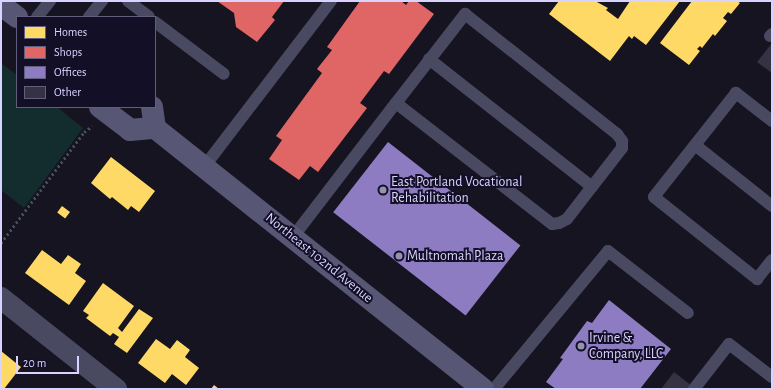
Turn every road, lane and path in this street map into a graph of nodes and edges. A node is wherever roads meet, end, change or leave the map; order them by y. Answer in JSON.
{"nodes":[{"id":1,"x":50,"y":1,"type":"edge"},
{"id":2,"x":102,"y":1,"type":"edge"},
{"id":3,"x":128,"y":1,"type":"edge"},
{"id":4,"x":331,"y":1,"type":"edge"},
{"id":5,"x":1,"y":5,"type":"edge"},
{"id":6,"x":16,"y":16,"type":"edge"},
{"id":7,"x":39,"y":16,"type":"edge"},
{"id":8,"x":90,"y":16,"type":"edge"},
{"id":9,"x":148,"y":16,"type":"edge"},
{"id":10,"x":156,"y":23,"type":"edge"},
{"id":11,"x":430,"y":60,"type":"junction"},
{"id":12,"x":224,"y":74,"type":"dead end"},
{"id":13,"x":396,"y":103,"type":"junction"},
{"id":14,"x":103,"y":109,"type":"edge"},
{"id":15,"x":154,"y":117,"type":"edge"},
{"id":16,"x":772,"y":121,"type":"edge"},
{"id":17,"x":695,"y":145,"type":"junction"},
{"id":18,"x":204,"y":167,"type":"junction"},
{"id":19,"x":592,"y":187,"type":"junction"},
{"id":20,"x":772,"y":206,"type":"edge"},
{"id":21,"x":292,"y":237,"type":"junction"},
{"id":22,"x":1,"y":243,"type":"edge"},
{"id":23,"x":772,"y":260,"type":"edge"},
{"id":24,"x":1,"y":298,"type":"edge"},
{"id":25,"x":688,"y":313,"type":"dead end"},
{"id":26,"x":772,"y":378,"type":"edge"},
{"id":27,"x":116,"y":389,"type":"edge"},
{"id":28,"x":483,"y":389,"type":"edge"},
{"id":29,"x":494,"y":389,"type":"edge"},
{"id":30,"x":694,"y":389,"type":"edge"}],
"edges":[{"from":1,"to":7,"type":"lane"},
{"from":2,"to":8,"type":"lane"},
{"from":3,"to":9,"type":"lane"},
{"from":4,"to":18,"type":"lane"},
{"from":5,"to":6,"type":"main road"},
{"from":10,"to":12,"type":"lane"},
{"from":11,"to":13,"type":"lane"},
{"from":11,"to":19,"type":"lane"},
{"from":11,"to":19,"type":"lane"},
{"from":13,"to":19,"type":"lane"},
{"from":13,"to":21,"type":"lane"},
{"from":14,"to":15,"type":"main road","name":"Northeast 102nd Avenue"},
{"from":14,"to":22,"type":"path"},
{"from":15,"to":18,"type":"main road","name":"Northeast 102nd Avenue"},
{"from":16,"to":17,"type":"lane"},
{"from":17,"to":20,"type":"lane"},
{"from":17,"to":23,"type":"lane"},
{"from":18,"to":21,"type":"main road","name":"Northeast 102nd Avenue"},
{"from":21,"to":28,"type":"main road","name":"Northeast 102nd Avenue"},
{"from":24,"to":27,"type":"street"},
{"from":25,"to":29,"type":"lane"},
{"from":26,"to":30,"type":"lane"}]}
